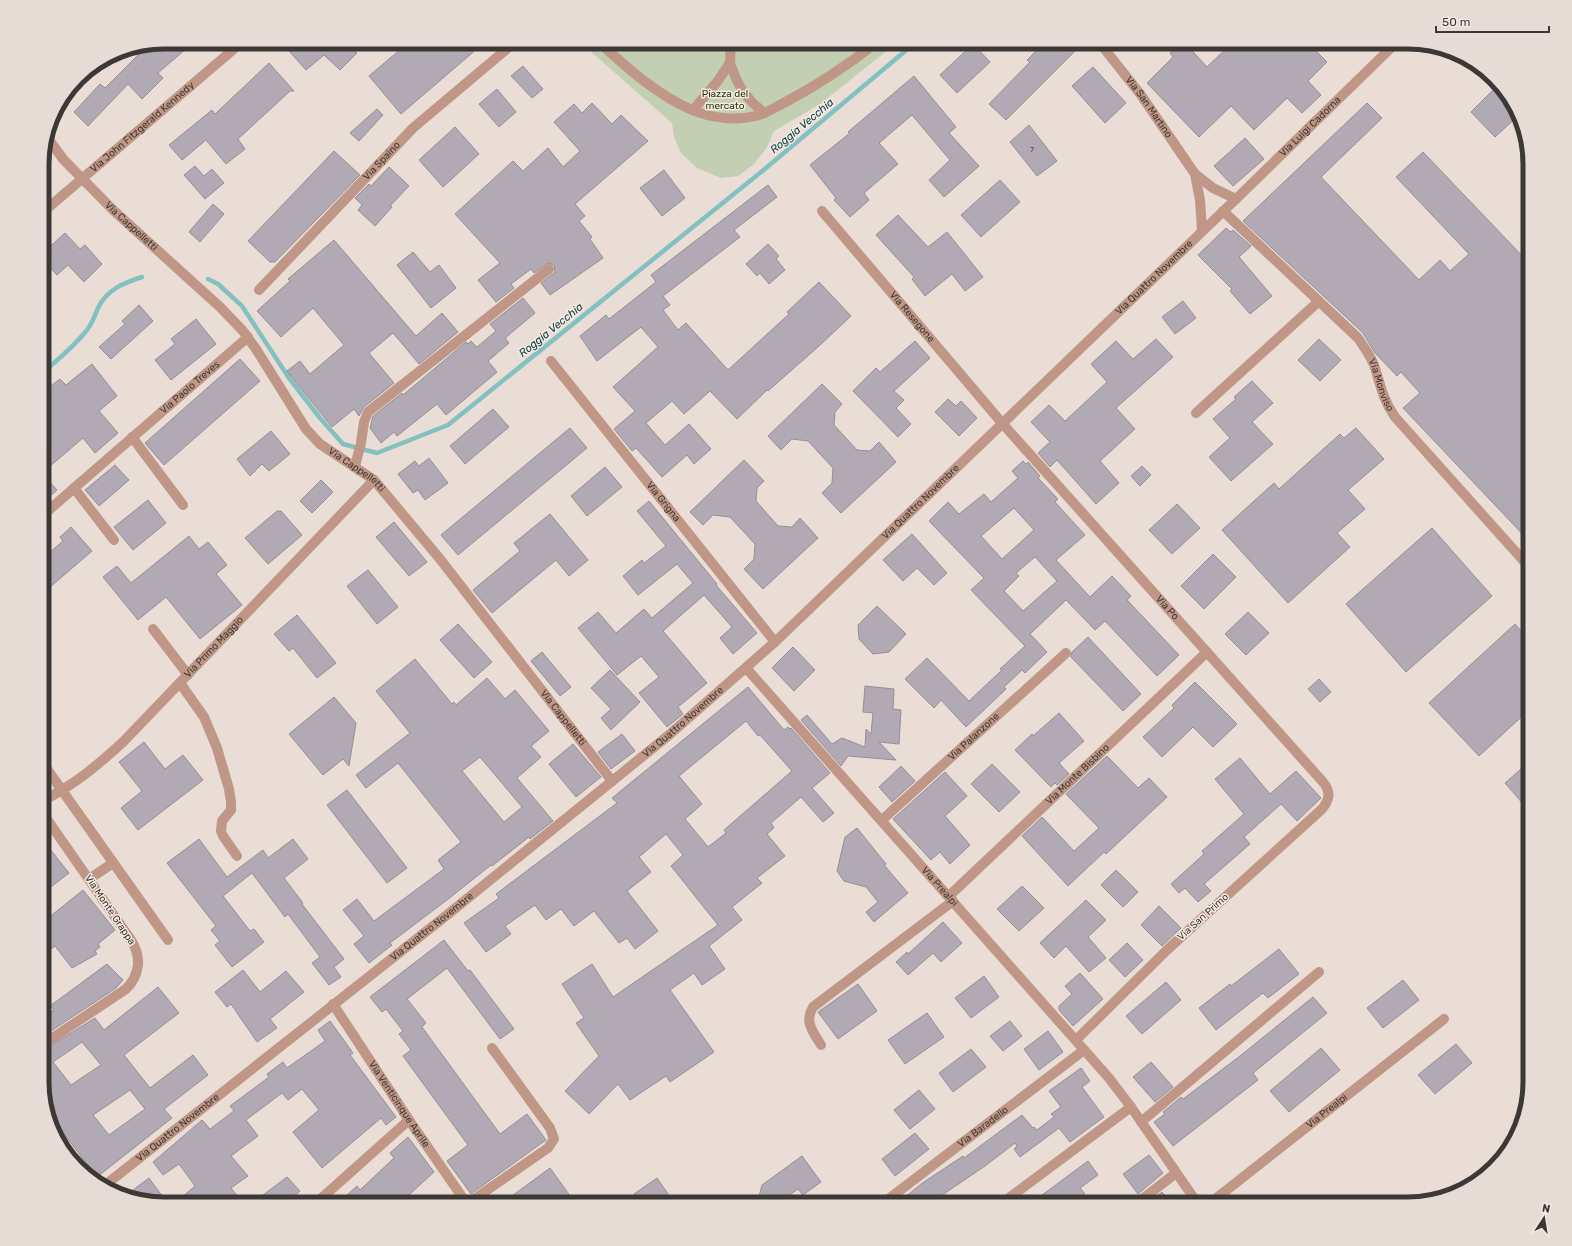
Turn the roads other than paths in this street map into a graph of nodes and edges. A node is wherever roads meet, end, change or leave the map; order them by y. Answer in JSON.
{"nodes":[{"id":1,"x":234,"y":49,"type":"edge"},
{"id":2,"x":507,"y":49,"type":"edge"},
{"id":3,"x":608,"y":49,"type":"edge"},
{"id":4,"x":730,"y":49,"type":"edge"},
{"id":5,"x":866,"y":49,"type":"edge"},
{"id":6,"x":1105,"y":49,"type":"edge"},
{"id":7,"x":1390,"y":49,"type":"edge"},
{"id":8,"x":730,"y":63,"type":"junction"},
{"id":9,"x":693,"y":110,"type":"junction"},
{"id":10,"x":765,"y":113,"type":"junction"},
{"id":11,"x":51,"y":143,"type":"edge"},
{"id":12,"x":1195,"y":174,"type":"junction"},
{"id":13,"x":82,"y":179,"type":"junction"},
{"id":14,"x":1236,"y":199,"type":"junction"},
{"id":15,"x":49,"y":207,"type":"edge"},
{"id":16,"x":822,"y":211,"type":"dead end"},
{"id":17,"x":1222,"y":211,"type":"junction"},
{"id":18,"x":1202,"y":230,"type":"junction"},
{"id":19,"x":549,"y":269,"type":"dead end"},
{"id":20,"x":259,"y":290,"type":"dead end"},
{"id":21,"x":1319,"y":301,"type":"junction"},
{"id":22,"x":248,"y":336,"type":"junction"},
{"id":23,"x":551,"y":361,"type":"dead end"},
{"id":24,"x":1196,"y":413,"type":"dead end"},
{"id":25,"x":1002,"y":423,"type":"junction"},
{"id":26,"x":132,"y":437,"type":"junction"},
{"id":27,"x":355,"y":466,"type":"junction"},
{"id":28,"x":374,"y":480,"type":"junction"},
{"id":29,"x":74,"y":488,"type":"junction"},
{"id":30,"x":183,"y":505,"type":"dead end"},
{"id":31,"x":49,"y":510,"type":"edge"},
{"id":32,"x":114,"y":540,"type":"dead end"},
{"id":33,"x":1523,"y":560,"type":"edge"},
{"id":34,"x":153,"y":629,"type":"dead end"},
{"id":35,"x":775,"y":642,"type":"junction"},
{"id":36,"x":1207,"y":652,"type":"junction"},
{"id":37,"x":1066,"y":653,"type":"dead end"},
{"id":38,"x":746,"y":668,"type":"junction"},
{"id":39,"x":188,"y":675,"type":"junction"},
{"id":40,"x":180,"y":683,"type":"junction"},
{"id":41,"x":49,"y":772,"type":"edge"},
{"id":42,"x":612,"y":781,"type":"junction"},
{"id":43,"x":63,"y":791,"type":"junction"},
{"id":44,"x":1329,"y":795,"type":"joint"},
{"id":45,"x":49,"y":798,"type":"edge"},
{"id":46,"x":882,"y":820,"type":"junction"},
{"id":47,"x":49,"y":822,"type":"edge"},
{"id":48,"x":237,"y":856,"type":"dead end"},
{"id":49,"x":113,"y":863,"type":"junction"},
{"id":50,"x":89,"y":879,"type":"junction"},
{"id":51,"x":951,"y":898,"type":"junction"},
{"id":52,"x":168,"y":940,"type":"dead end"},
{"id":53,"x":1319,"y":972,"type":"dead end"},
{"id":54,"x":333,"y":1004,"type":"junction"},
{"id":55,"x":1444,"y":1020,"type":"dead end"},
{"id":56,"x":49,"y":1040,"type":"edge"},
{"id":57,"x":1076,"y":1040,"type":"junction"},
{"id":58,"x":820,"y":1045,"type":"dead end"},
{"id":59,"x":492,"y":1048,"type":"dead end"},
{"id":60,"x":1084,"y":1050,"type":"junction"},
{"id":61,"x":1131,"y":1107,"type":"junction"},
{"id":62,"x":409,"y":1120,"type":"junction"},
{"id":63,"x":1141,"y":1122,"type":"junction"},
{"id":64,"x":1176,"y":1173,"type":"junction"},
{"id":65,"x":108,"y":1183,"type":"edge"},
{"id":66,"x":323,"y":1197,"type":"edge"},
{"id":67,"x":462,"y":1197,"type":"edge"},
{"id":68,"x":477,"y":1197,"type":"edge"},
{"id":69,"x":892,"y":1197,"type":"edge"},
{"id":70,"x":1010,"y":1197,"type":"edge"},
{"id":71,"x":1145,"y":1197,"type":"edge"},
{"id":72,"x":1193,"y":1197,"type":"edge"},
{"id":73,"x":1219,"y":1197,"type":"edge"}],
"edges":[{"from":1,"to":13,"type":"street","name":"Via John Fitzgerald Kennedy"},
{"from":2,"to":20,"type":"street","name":"Via Spaino"},
{"from":3,"to":9,"type":"street"},
{"from":4,"to":8,"type":"street"},
{"from":5,"to":10,"type":"street"},
{"from":6,"to":12,"type":"street","name":"Via San Martino"},
{"from":7,"to":14,"type":"street","name":"Via Luigi Cadorna"},
{"from":8,"to":9,"type":"street"},
{"from":8,"to":10,"type":"street"},
{"from":9,"to":10,"type":"street"},
{"from":11,"to":13,"type":"street","name":"Via Cappelletti"},
{"from":12,"to":14,"type":"street"},
{"from":12,"to":18,"type":"street"},
{"from":13,"to":15,"type":"street","name":"Via John Fitzgerald Kennedy"},
{"from":13,"to":22,"type":"street","name":"Via Cappelletti"},
{"from":14,"to":17,"type":"street","name":"Via Luigi Cadorna"},
{"from":16,"to":25,"type":"street","name":"Via Resegone"},
{"from":17,"to":18,"type":"street","name":"Via Quattro Novembre"},
{"from":17,"to":21,"type":"street","name":"Via Monviso"},
{"from":18,"to":25,"type":"street","name":"Via Quattro Novembre"},
{"from":19,"to":27,"type":"street"},
{"from":21,"to":24,"type":"street"},
{"from":21,"to":33,"type":"street","name":"Via Monviso"},
{"from":22,"to":26,"type":"street","name":"Via Paolo Treves"},
{"from":22,"to":27,"type":"street","name":"Via Cappelletti"},
{"from":23,"to":35,"type":"street","name":"Via Grigna"},
{"from":25,"to":35,"type":"street","name":"Via Quattro Novembre"},
{"from":25,"to":36,"type":"street","name":"Via Po"},
{"from":26,"to":29,"type":"street","name":"Via Paolo Treves"},
{"from":26,"to":30,"type":"street"},
{"from":27,"to":28,"type":"street","name":"Via Cappelletti"},
{"from":28,"to":39,"type":"street","name":"Via Primo Maggio"},
{"from":28,"to":42,"type":"street","name":"Via Cappelletti"},
{"from":29,"to":31,"type":"street","name":"Via Paolo Treves"},
{"from":29,"to":32,"type":"street"},
{"from":34,"to":39,"type":"street"},
{"from":35,"to":38,"type":"street","name":"Via Quattro Novembre"},
{"from":36,"to":44,"type":"street","name":"Via Po"},
{"from":36,"to":51,"type":"street","name":"Via Monte Bisbino"},
{"from":37,"to":46,"type":"street","name":"Via Palanzone"},
{"from":38,"to":42,"type":"street","name":"Via Quattro Novembre"},
{"from":38,"to":46,"type":"street","name":"Via Prealpi"},
{"from":39,"to":40,"type":"street","name":"Via Primo Maggio"},
{"from":40,"to":43,"type":"street","name":"Via Primo Maggio"},
{"from":40,"to":48,"type":"street"},
{"from":41,"to":43,"type":"street"},
{"from":42,"to":54,"type":"street","name":"Via Quattro Novembre"},
{"from":43,"to":45,"type":"street","name":"Via Primo Maggio"},
{"from":43,"to":49,"type":"street"},
{"from":44,"to":57,"type":"street","name":"Via San Primo"},
{"from":46,"to":51,"type":"street","name":"Via Prealpi"},
{"from":47,"to":50,"type":"street","name":"Via Monte Grappa"},
{"from":49,"to":50,"type":"street"},
{"from":49,"to":52,"type":"street"},
{"from":50,"to":56,"type":"street","name":"Via Monte Grappa"},
{"from":51,"to":57,"type":"street","name":"Via Prealpi"},
{"from":51,"to":58,"type":"street","name":"Via Monte Bisbino"},
{"from":53,"to":63,"type":"street"},
{"from":54,"to":62,"type":"street","name":"Via Venticinque Aprile"},
{"from":54,"to":65,"type":"street","name":"Via Quattro Novembre"},
{"from":55,"to":73,"type":"street","name":"Via Prealpi"},
{"from":57,"to":60,"type":"street","name":"Via Prealpi"},
{"from":59,"to":68,"type":"street"},
{"from":60,"to":61,"type":"street","name":"Via Prealpi"},
{"from":60,"to":69,"type":"street","name":"Via Baradello"},
{"from":61,"to":63,"type":"street","name":"Via Prealpi"},
{"from":61,"to":70,"type":"street"},
{"from":62,"to":66,"type":"street"},
{"from":62,"to":67,"type":"street","name":"Via Venticinque Aprile"},
{"from":63,"to":64,"type":"street","name":"Via Prealpi"},
{"from":64,"to":71,"type":"street"},
{"from":64,"to":72,"type":"street","name":"Via Prealpi"}]}
